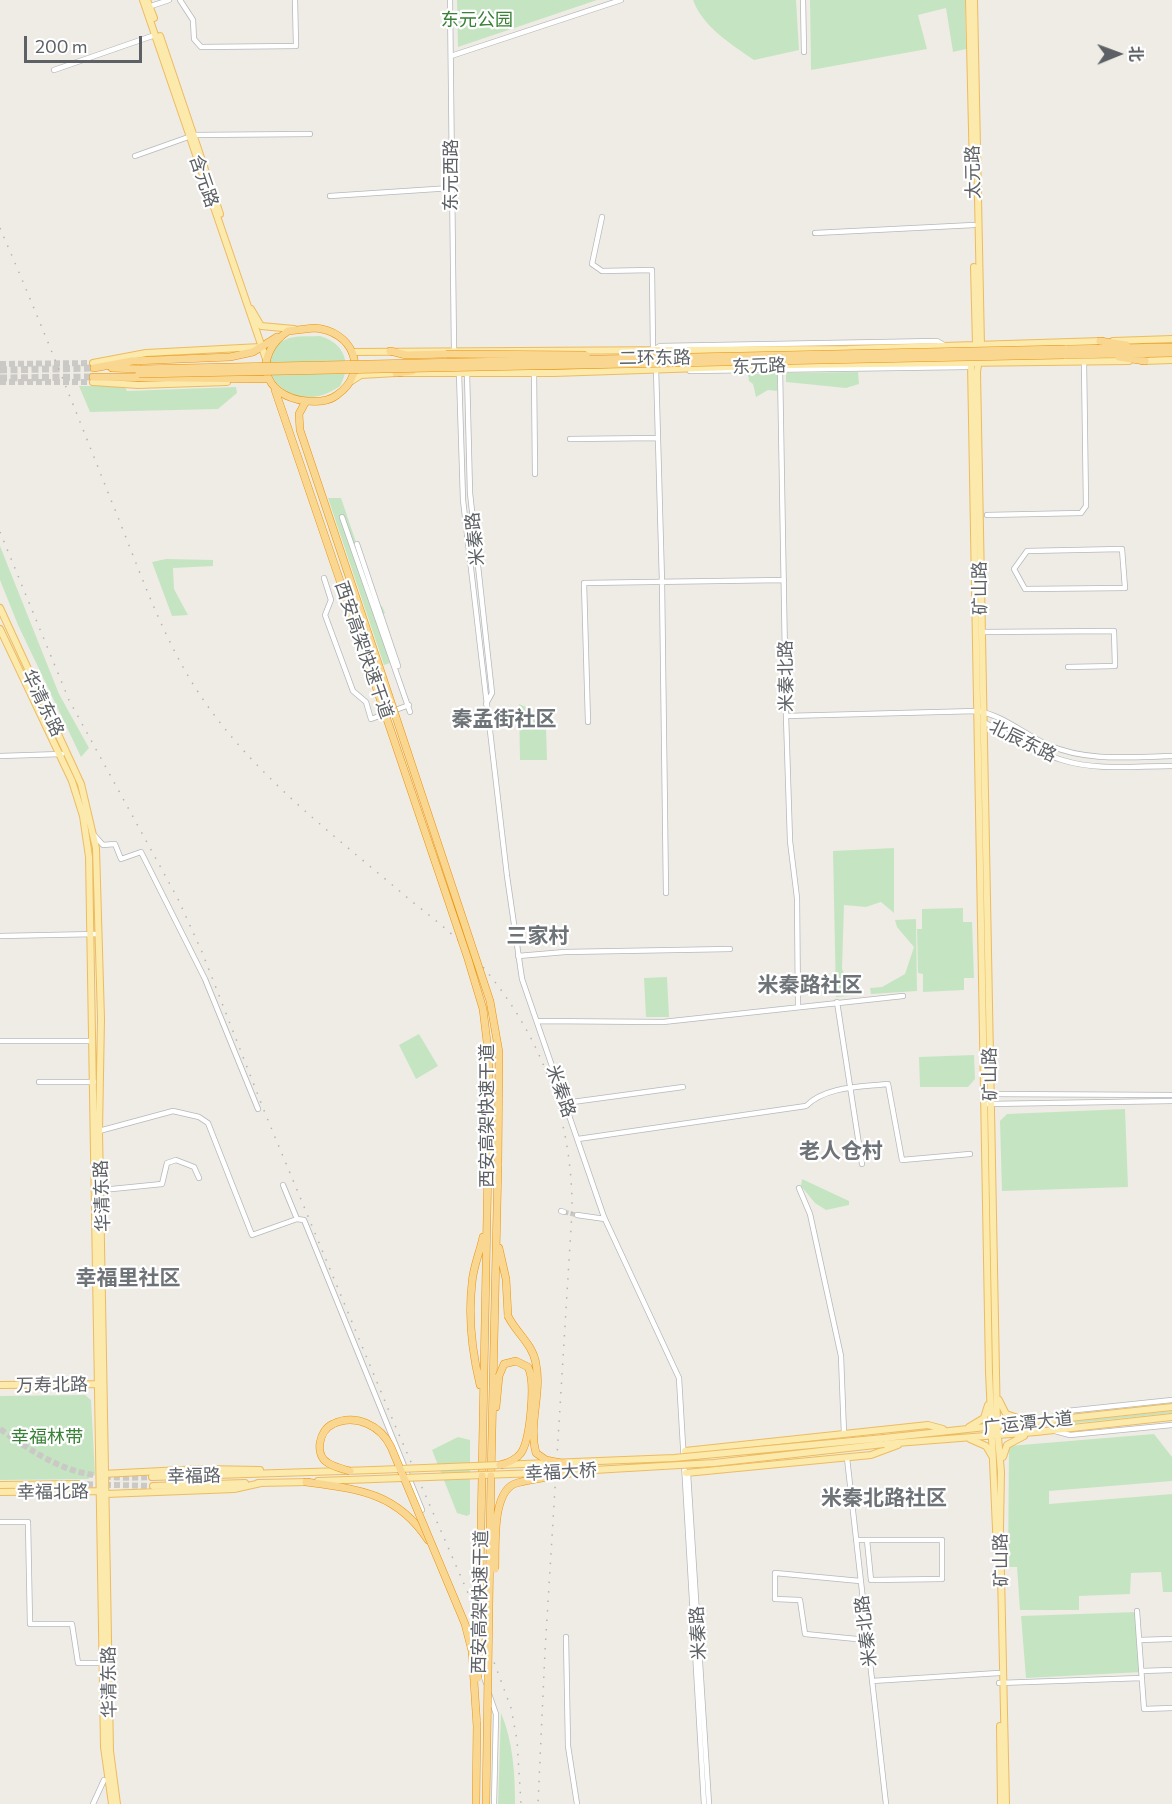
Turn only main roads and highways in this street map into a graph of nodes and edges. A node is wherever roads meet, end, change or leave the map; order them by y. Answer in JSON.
{"nodes":[{"id":1,"x":143,"y":0,"type":"edge"},
{"id":2,"x":969,"y":0,"type":"edge"},
{"id":3,"x":974,"y":0,"type":"edge"},
{"id":4,"x":148,"y":5,"type":"edge"},
{"id":5,"x":191,"y":136,"type":"junction"},
{"id":6,"x":252,"y":323,"type":"junction"},
{"id":7,"x":294,"y":329,"type":"junction"},
{"id":8,"x":284,"y":333,"type":"junction"},
{"id":9,"x":1172,"y":339,"type":"edge"},
{"id":10,"x":1100,"y":341,"type":"junction"},
{"id":11,"x":979,"y":345,"type":"junction"},
{"id":12,"x":262,"y":347,"type":"junction"},
{"id":13,"x":1172,"y":347,"type":"edge"},
{"id":14,"x":247,"y":348,"type":"junction"},
{"id":15,"x":1146,"y":348,"type":"junction"},
{"id":16,"x":390,"y":351,"type":"junction"},
{"id":17,"x":352,"y":352,"type":"junction"},
{"id":18,"x":1065,"y":352,"type":"junction"},
{"id":19,"x":1172,"y":353,"type":"edge"},
{"id":20,"x":1099,"y":354,"type":"junction"},
{"id":21,"x":230,"y":357,"type":"junction"},
{"id":22,"x":1172,"y":360,"type":"edge"},
{"id":23,"x":614,"y":361,"type":"junction"},
{"id":24,"x":1145,"y":361,"type":"junction"},
{"id":25,"x":267,"y":362,"type":"junction"},
{"id":26,"x":974,"y":364,"type":"junction"},
{"id":27,"x":94,"y":366,"type":"junction"},
{"id":28,"x":139,"y":372,"type":"junction"},
{"id":29,"x":396,"y":373,"type":"junction"},
{"id":30,"x":106,"y":377,"type":"junction"},
{"id":31,"x":93,"y":379,"type":"joint"},
{"id":32,"x":243,"y":379,"type":"junction"},
{"id":33,"x":267,"y":379,"type":"junction"},
{"id":34,"x":350,"y":383,"type":"junction"},
{"id":35,"x":275,"y":390,"type":"junction"},
{"id":36,"x":306,"y":401,"type":"junction"},
{"id":37,"x":0,"y":608,"type":"edge"},
{"id":38,"x":0,"y":629,"type":"edge"},
{"id":39,"x":980,"y":712,"type":"junction"},
{"id":40,"x":64,"y":753,"type":"junction"},
{"id":41,"x":95,"y":934,"type":"junction"},
{"id":42,"x":988,"y":1094,"type":"junction"},
{"id":43,"x":988,"y":1104,"type":"junction"},
{"id":44,"x":486,"y":1220,"type":"junction"},
{"id":45,"x":496,"y":1238,"type":"junction"},
{"id":46,"x":101,"y":1384,"type":"junction"},
{"id":47,"x":0,"y":1385,"type":"edge"},
{"id":48,"x":990,"y":1386,"type":"junction"},
{"id":49,"x":998,"y":1389,"type":"junction"},
{"id":50,"x":483,"y":1394,"type":"junction"},
{"id":51,"x":1172,"y":1407,"type":"edge"},
{"id":52,"x":1172,"y":1417,"type":"edge"},
{"id":53,"x":1033,"y":1421,"type":"junction"},
{"id":54,"x":994,"y":1426,"type":"junction"},
{"id":55,"x":946,"y":1430,"type":"junction"},
{"id":56,"x":958,"y":1430,"type":"junction"},
{"id":57,"x":1036,"y":1432,"type":"junction"},
{"id":58,"x":996,"y":1436,"type":"junction"},
{"id":59,"x":964,"y":1438,"type":"junction"},
{"id":60,"x":884,"y":1441,"type":"junction"},
{"id":61,"x":902,"y":1443,"type":"junction"},
{"id":62,"x":492,"y":1449,"type":"junction"},
{"id":63,"x":685,"y":1451,"type":"road end"},
{"id":64,"x":566,"y":1464,"type":"junction"},
{"id":65,"x":500,"y":1465,"type":"junction"},
{"id":66,"x":994,"y":1467,"type":"junction"},
{"id":67,"x":350,"y":1471,"type":"junction"},
{"id":68,"x":581,"y":1471,"type":"junction"},
{"id":69,"x":299,"y":1472,"type":"junction"},
{"id":70,"x":1001,"y":1472,"type":"junction"},
{"id":71,"x":687,"y":1473,"type":"road end"},
{"id":72,"x":102,"y":1474,"type":"junction"},
{"id":73,"x":236,"y":1475,"type":"joint"},
{"id":74,"x":152,"y":1477,"type":"tunnel mouth"},
{"id":75,"x":306,"y":1482,"type":"junction"},
{"id":76,"x":78,"y":1484,"type":"tunnel mouth"},
{"id":77,"x":0,"y":1485,"type":"edge"},
{"id":78,"x":153,"y":1486,"type":"tunnel mouth"},
{"id":79,"x":235,"y":1487,"type":"junction"},
{"id":80,"x":0,"y":1492,"type":"edge"},
{"id":81,"x":102,"y":1493,"type":"junction"},
{"id":82,"x":438,"y":1556,"type":"junction"},
{"id":83,"x":490,"y":1637,"type":"junction"},
{"id":84,"x":1001,"y":1683,"type":"junction"},
{"id":85,"x":104,"y":1726,"type":"junction"},
{"id":86,"x":477,"y":1727,"type":"junction"},
{"id":87,"x":110,"y":1804,"type":"edge"},
{"id":88,"x":119,"y":1804,"type":"edge"},
{"id":89,"x":476,"y":1804,"type":"edge"},
{"id":90,"x":486,"y":1804,"type":"edge"},
{"id":91,"x":1001,"y":1804,"type":"edge"},
{"id":92,"x":1006,"y":1804,"type":"edge"}],
"edges":[{"from":1,"to":4,"type":"main road","name":"含元路"},
{"from":2,"to":11,"type":"main road","name":"太元路"},
{"from":3,"to":11,"type":"main road","name":"太元路"},
{"from":4,"to":5,"type":"main road","name":"含元路"},
{"from":4,"to":5,"type":"main road","name":"含元路"},
{"from":5,"to":6,"type":"main road","name":"含元路"},
{"from":5,"to":7,"type":"main road","name":"含元路"},
{"from":6,"to":12,"type":"main road","name":"含元路"},
{"from":6,"to":14,"type":"main road"},
{"from":7,"to":8,"type":"highway"},
{"from":7,"to":17,"type":"highway"},
{"from":8,"to":12,"type":"highway"},
{"from":8,"to":25,"type":"highway"},
{"from":9,"to":10,"type":"main road","name":"东元路"},
{"from":10,"to":11,"type":"main road","name":"东元路"},
{"from":10,"to":15,"type":"highway"},
{"from":11,"to":16,"type":"main road","name":"东元路"},
{"from":11,"to":26,"type":"main road","name":"矿山路"},
{"from":12,"to":14,"type":"main road"},
{"from":12,"to":21,"type":"highway"},
{"from":12,"to":25,"type":"main road","name":"含元路"},
{"from":13,"to":15,"type":"highway","name":"二环东路"},
{"from":14,"to":21,"type":"main road"},
{"from":14,"to":27,"type":"main road"},
{"from":15,"to":18,"type":"highway","name":"二环东路"},
{"from":16,"to":17,"type":"main road","name":"东元路"},
{"from":16,"to":23,"type":"highway","bridge":true},
{"from":17,"to":34,"type":"highway"},
{"from":18,"to":20,"type":"highway"},
{"from":18,"to":23,"type":"highway","name":"二环东路","bridge":true},
{"from":19,"to":20,"type":"highway"},
{"from":20,"to":24,"type":"highway"},
{"from":21,"to":27,"type":"highway"},
{"from":22,"to":24,"type":"main road","name":"东元路"},
{"from":23,"to":28,"type":"highway","name":"二环东路","bridge":true},
{"from":23,"to":29,"type":"highway","bridge":true},
{"from":24,"to":26,"type":"main road","name":"东元路"},
{"from":25,"to":33,"type":"highway"},
{"from":26,"to":29,"type":"main road","name":"东元路"},
{"from":26,"to":39,"type":"main road","name":"矿山路"},
{"from":26,"to":39,"type":"main road","name":"矿山路"},
{"from":27,"to":28,"type":"highway"},
{"from":28,"to":30,"type":"highway"},
{"from":29,"to":34,"type":"main road","name":"东元路"},
{"from":30,"to":31,"type":"highway"},
{"from":30,"to":32,"type":"highway"},
{"from":31,"to":32,"type":"main road"},
{"from":32,"to":33,"type":"highway"},
{"from":33,"to":35,"type":"highway"},
{"from":34,"to":36,"type":"highway"},
{"from":35,"to":36,"type":"highway"},
{"from":35,"to":44,"type":"highway","name":"西安高架快速干道","bridge":true},
{"from":36,"to":45,"type":"highway","name":"西安高架快速干道","bridge":true},
{"from":37,"to":40,"type":"main road","name":"华清东路"},
{"from":38,"to":40,"type":"main road","name":"华清东路"},
{"from":39,"to":42,"type":"main road","name":"矿山路"},
{"from":39,"to":42,"type":"main road","name":"矿山路"},
{"from":40,"to":41,"type":"main road","name":"华清东路"},
{"from":40,"to":41,"type":"main road","name":"华清东路"},
{"from":41,"to":46,"type":"main road","name":"华清东路"},
{"from":41,"to":46,"type":"main road","name":"华清东路"},
{"from":42,"to":43,"type":"main road","name":"矿山路"},
{"from":43,"to":48,"type":"main road","name":"矿山路"},
{"from":43,"to":49,"type":"main road","name":"矿山路"},
{"from":44,"to":50,"type":"highway","name":"西安高架快速干道"},
{"from":44,"to":50,"type":"highway"},
{"from":45,"to":62,"type":"highway","name":"西安高架快速干道"},
{"from":45,"to":64,"type":"highway","bridge":true},
{"from":46,"to":47,"type":"main road","name":"万寿北路"},
{"from":46,"to":72,"type":"main road","name":"华清东路"},
{"from":48,"to":54,"type":"main road","name":"矿山路"},
{"from":48,"to":56,"type":"main road"},
{"from":49,"to":53,"type":"main road"},
{"from":49,"to":54,"type":"main road","name":"矿山路"},
{"from":50,"to":86,"type":"highway","name":"西安高架快速干道","bridge":true},
{"from":51,"to":53,"type":"main road","name":"广运潭大道"},
{"from":52,"to":57,"type":"main road","name":"广运潭大道"},
{"from":53,"to":54,"type":"main road","name":"广运潭大道"},
{"from":54,"to":56,"type":"main road","name":"广运潭大道"},
{"from":54,"to":58,"type":"main road","name":"矿山路"},
{"from":55,"to":56,"type":"main road","name":"广运潭大道"},
{"from":55,"to":60,"type":"main road","name":"广运潭大道"},
{"from":55,"to":63,"type":"main road"},
{"from":57,"to":58,"type":"main road","name":"广运潭大道"},
{"from":57,"to":70,"type":"main road"},
{"from":58,"to":59,"type":"main road","name":"广运潭大道"},
{"from":58,"to":66,"type":"main road","name":"矿山路"},
{"from":58,"to":70,"type":"main road","name":"矿山路"},
{"from":59,"to":61,"type":"main road","name":"广运潭大道"},
{"from":59,"to":66,"type":"main road"},
{"from":60,"to":61,"type":"main road","name":"广运潭大道"},
{"from":60,"to":64,"type":"main road","name":"幸福大桥","bridge":true},
{"from":60,"to":68,"type":"main road","name":"幸福大桥","bridge":true},
{"from":61,"to":71,"type":"main road"},
{"from":62,"to":65,"type":"highway","bridge":true},
{"from":62,"to":83,"type":"highway","name":"西安高架快速干道","bridge":true},
{"from":64,"to":65,"type":"main road","name":"幸福大桥","bridge":true},
{"from":65,"to":67,"type":"main road","name":"幸福大桥","bridge":true},
{"from":66,"to":84,"type":"main road","name":"矿山路"},
{"from":67,"to":69,"type":"main road","name":"幸福大桥","bridge":true},
{"from":67,"to":82,"type":"highway","bridge":true},
{"from":68,"to":75,"type":"main road","name":"幸福大桥","bridge":true},
{"from":68,"to":83,"type":"highway","bridge":true},
{"from":69,"to":72,"type":"main road"},
{"from":69,"to":73,"type":"main road","name":"幸福大桥"},
{"from":70,"to":84,"type":"main road","name":"矿山路"},
{"from":72,"to":81,"type":"main road","name":"华清东路"},
{"from":73,"to":74,"type":"main road","name":"幸福路"},
{"from":75,"to":79,"type":"main road","name":"幸福大桥"},
{"from":75,"to":82,"type":"highway","bridge":true},
{"from":76,"to":77,"type":"main road"},
{"from":78,"to":79,"type":"main road","name":"幸福路"},
{"from":79,"to":81,"type":"main road","name":"幸福北路"},
{"from":80,"to":81,"type":"main road","name":"幸福北路"},
{"from":81,"to":85,"type":"main road","name":"华清东路"},
{"from":81,"to":88,"type":"main road","name":"华清东路"},
{"from":82,"to":86,"type":"highway","bridge":true},
{"from":83,"to":90,"type":"highway","name":"西安高架快速干道","bridge":true},
{"from":84,"to":91,"type":"main road","name":"矿山路"},
{"from":84,"to":92,"type":"main road","name":"矿山路"},
{"from":85,"to":87,"type":"main road","name":"华清东路"},
{"from":85,"to":87,"type":"main road"},
{"from":86,"to":89,"type":"highway","name":"西安高架快速干道","bridge":true}]}
